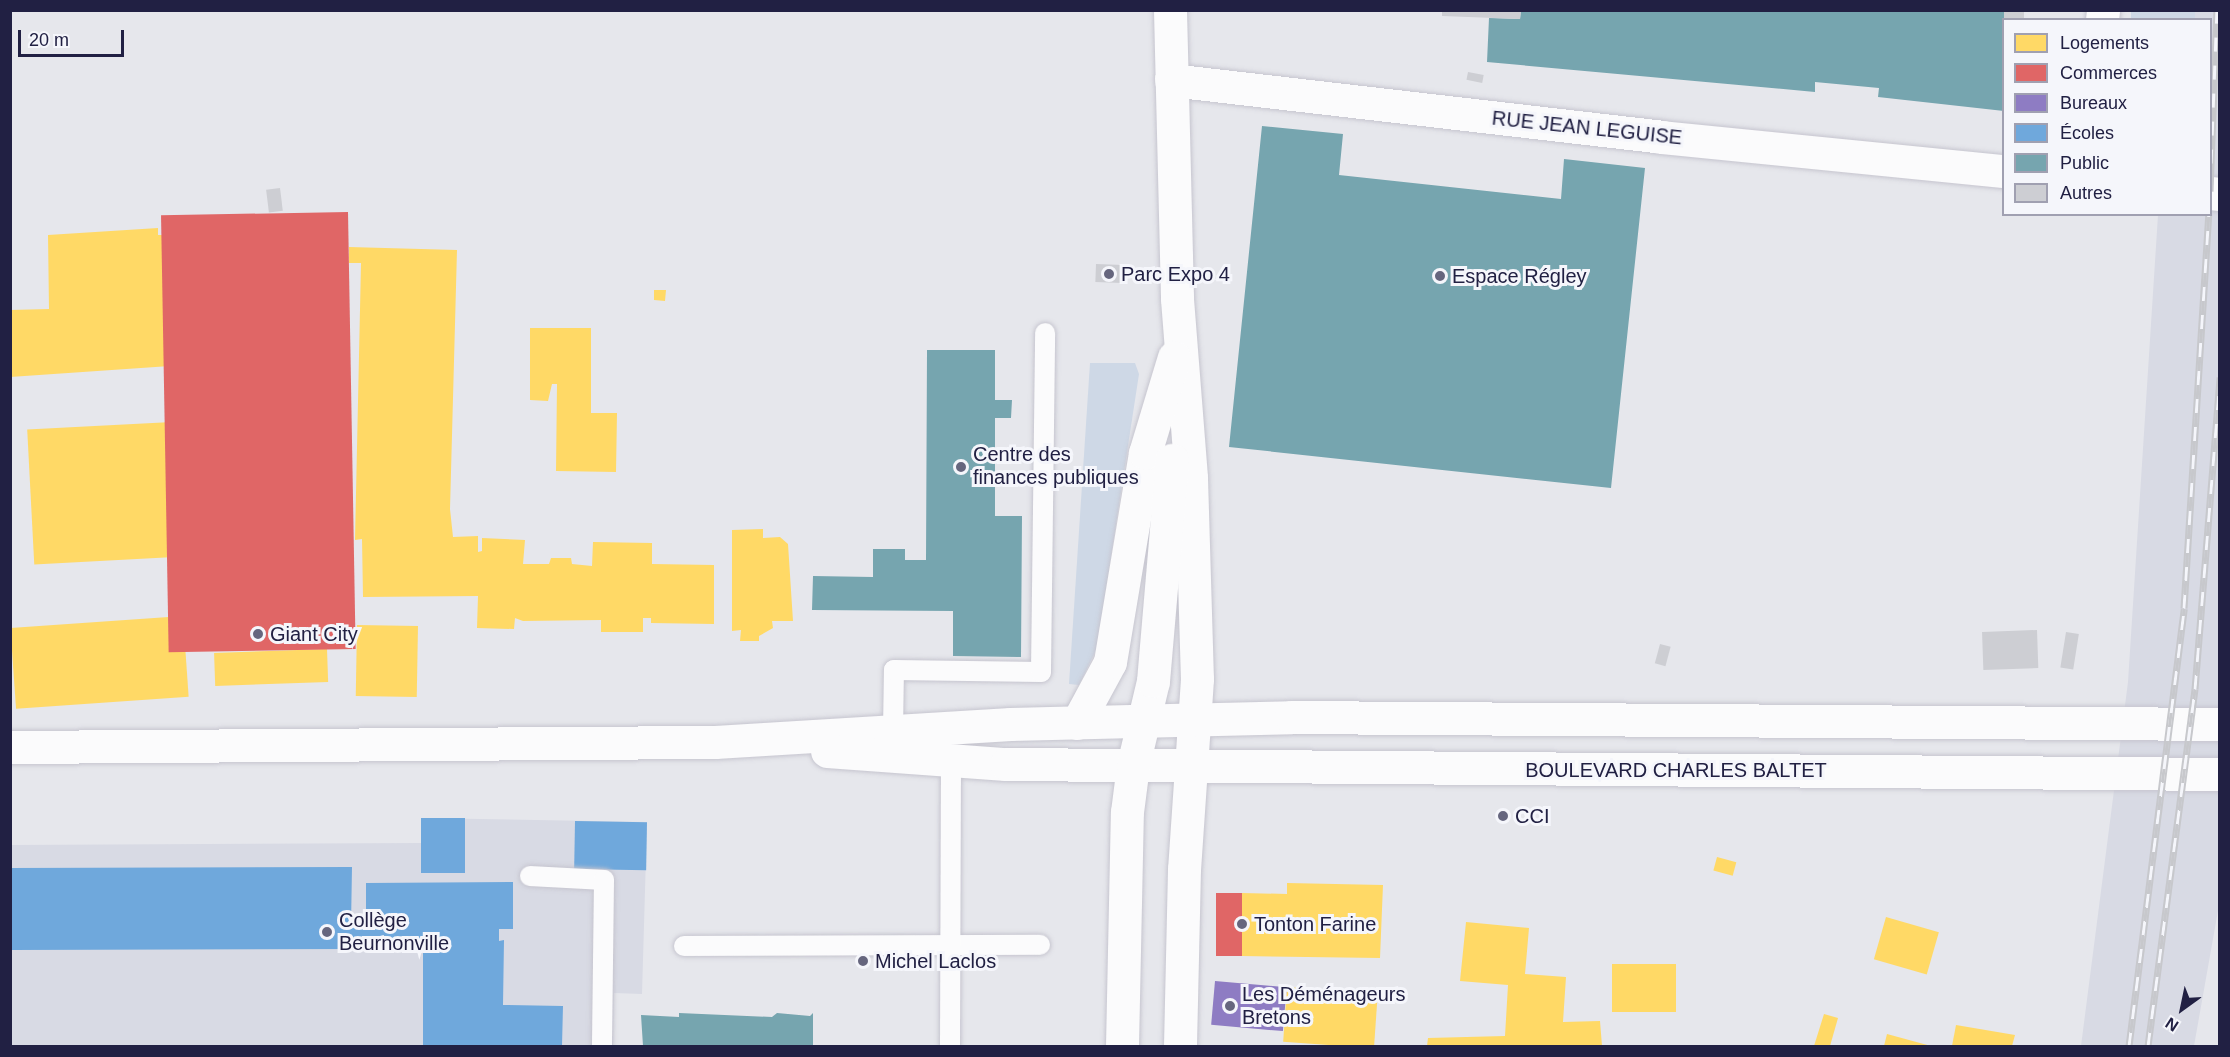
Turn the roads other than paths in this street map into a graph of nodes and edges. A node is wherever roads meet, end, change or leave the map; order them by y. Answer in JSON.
{"nodes":[{"id":1,"x":1170,"y":10,"type":"edge"},
{"id":2,"x":1171,"y":80,"type":"junction"},
{"id":3,"x":2002,"y":171,"type":"edge"},
{"id":4,"x":1045,"y":333,"type":"dead end"},
{"id":5,"x":1179,"y":341,"type":"junction"},
{"id":6,"x":1194,"y":719,"type":"junction"},
{"id":7,"x":1144,"y":721,"type":"junction"},
{"id":8,"x":1077,"y":723,"type":"junction"},
{"id":9,"x":2220,"y":724,"type":"edge"},
{"id":10,"x":893,"y":731,"type":"junction"},
{"id":11,"x":715,"y":742,"type":"junction"},
{"id":12,"x":12,"y":746,"type":"edge"},
{"id":13,"x":951,"y":762,"type":"junction"},
{"id":14,"x":1133,"y":765,"type":"junction"},
{"id":15,"x":1191,"y":766,"type":"junction"},
{"id":16,"x":2220,"y":774,"type":"edge"},
{"id":17,"x":530,"y":876,"type":"dead end"},
{"id":18,"x":1040,"y":945,"type":"dead end"},
{"id":19,"x":684,"y":946,"type":"dead end"},
{"id":20,"x":950,"y":946,"type":"junction"},
{"id":21,"x":602,"y":1047,"type":"edge"},
{"id":22,"x":950,"y":1047,"type":"edge"},
{"id":23,"x":1122,"y":1047,"type":"edge"},
{"id":24,"x":1180,"y":1047,"type":"edge"}],
"edges":[{"from":1,"to":2,"type":"street"},
{"from":2,"to":3,"type":"street","name":"RUE JEAN LEGUISE"},
{"from":2,"to":5,"type":"street"},
{"from":4,"to":10,"type":"lane"},
{"from":5,"to":6,"type":"street"},
{"from":5,"to":7,"type":"street"},
{"from":5,"to":8,"type":"street"},
{"from":6,"to":7,"type":"street"},
{"from":6,"to":9,"type":"street"},
{"from":6,"to":15,"type":"street"},
{"from":7,"to":8,"type":"street"},
{"from":7,"to":14,"type":"street"},
{"from":8,"to":10,"type":"street"},
{"from":10,"to":11,"type":"street"},
{"from":11,"to":12,"type":"street"},
{"from":11,"to":13,"type":"street","name":"BOULEVARD CHARLES BALTET"},
{"from":13,"to":14,"type":"street","name":"BOULEVARD CHARLES BALTET"},
{"from":13,"to":20,"type":"lane"},
{"from":14,"to":15,"type":"street","name":"BOULEVARD CHARLES BALTET"},
{"from":14,"to":23,"type":"street"},
{"from":15,"to":16,"type":"street","name":"BOULEVARD CHARLES BALTET"},
{"from":15,"to":24,"type":"street"},
{"from":17,"to":21,"type":"lane"},
{"from":18,"to":20,"type":"lane"},
{"from":19,"to":20,"type":"lane"},
{"from":20,"to":22,"type":"lane"}]}
